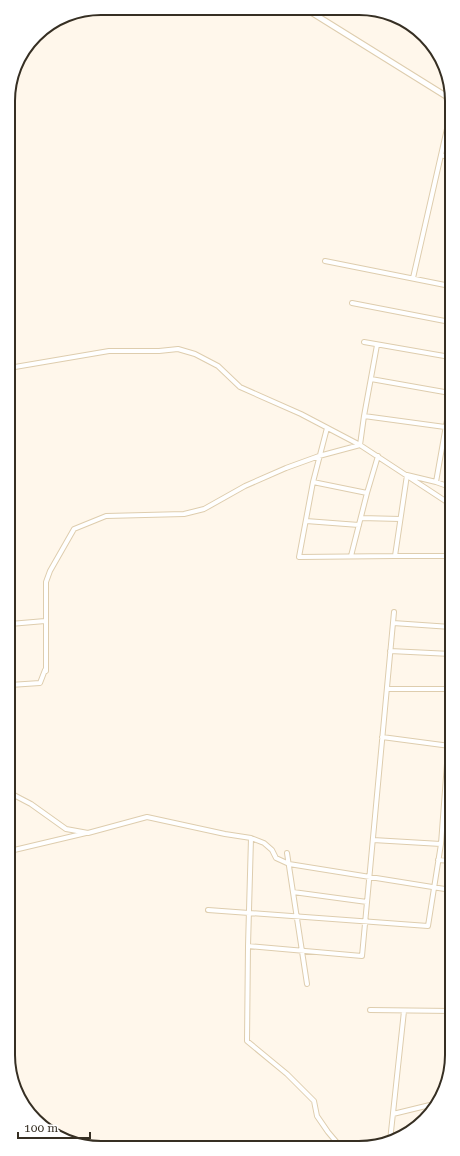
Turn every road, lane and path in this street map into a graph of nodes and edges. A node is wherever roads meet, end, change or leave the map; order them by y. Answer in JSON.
{"nodes":[{"id":1,"x":316,"y":15,"type":"edge"},
{"id":2,"x":444,"y":95,"type":"edge"},
{"id":3,"x":445,"y":138,"type":"edge"},
{"id":4,"x":441,"y":155,"type":"junction"},
{"id":5,"x":445,"y":156,"type":"edge"},
{"id":6,"x":326,"y":261,"type":"dead end"},
{"id":7,"x":413,"y":278,"type":"junction"},
{"id":8,"x":445,"y":283,"type":"edge"},
{"id":9,"x":352,"y":303,"type":"dead end"},
{"id":10,"x":445,"y":321,"type":"edge"},
{"id":11,"x":364,"y":342,"type":"dead end"},
{"id":12,"x":377,"y":345,"type":"junction"},
{"id":13,"x":445,"y":356,"type":"edge"},
{"id":14,"x":15,"y":367,"type":"edge"},
{"id":15,"x":371,"y":379,"type":"junction"},
{"id":16,"x":445,"y":392,"type":"edge"},
{"id":17,"x":364,"y":416,"type":"junction"},
{"id":18,"x":327,"y":428,"type":"junction"},
{"id":19,"x":445,"y":428,"type":"edge"},
{"id":20,"x":445,"y":433,"type":"edge"},
{"id":21,"x":360,"y":445,"type":"junction"},
{"id":22,"x":319,"y":456,"type":"junction"},
{"id":23,"x":378,"y":456,"type":"junction"},
{"id":24,"x":407,"y":475,"type":"junction"},
{"id":25,"x":313,"y":482,"type":"junction"},
{"id":26,"x":436,"y":482,"type":"junction"},
{"id":27,"x":445,"y":485,"type":"edge"},
{"id":28,"x":367,"y":493,"type":"junction"},
{"id":29,"x":445,"y":501,"type":"edge"},
{"id":30,"x":361,"y":518,"type":"junction"},
{"id":31,"x":400,"y":519,"type":"junction"},
{"id":32,"x":306,"y":521,"type":"junction"},
{"id":33,"x":359,"y":525,"type":"junction"},
{"id":34,"x":351,"y":556,"type":"junction"},
{"id":35,"x":395,"y":556,"type":"junction"},
{"id":36,"x":445,"y":556,"type":"edge"},
{"id":37,"x":394,"y":612,"type":"dead end"},
{"id":38,"x":45,"y":621,"type":"junction"},
{"id":39,"x":393,"y":623,"type":"junction"},
{"id":40,"x":15,"y":624,"type":"edge"},
{"id":41,"x":445,"y":627,"type":"edge"},
{"id":42,"x":390,"y":651,"type":"junction"},
{"id":43,"x":445,"y":654,"type":"edge"},
{"id":44,"x":15,"y":685,"type":"edge"},
{"id":45,"x":387,"y":689,"type":"junction"},
{"id":46,"x":445,"y":689,"type":"edge"},
{"id":47,"x":382,"y":737,"type":"junction"},
{"id":48,"x":445,"y":745,"type":"edge"},
{"id":49,"x":15,"y":796,"type":"edge"},
{"id":50,"x":445,"y":800,"type":"edge"},
{"id":51,"x":88,"y":833,"type":"junction"},
{"id":52,"x":251,"y":838,"type":"junction"},
{"id":53,"x":373,"y":840,"type":"junction"},
{"id":54,"x":441,"y":844,"type":"junction"},
{"id":55,"x":15,"y":850,"type":"edge"},
{"id":56,"x":288,"y":853,"type":"dead end"},
{"id":57,"x":438,"y":860,"type":"junction"},
{"id":58,"x":445,"y":861,"type":"edge"},
{"id":59,"x":289,"y":864,"type":"junction"},
{"id":60,"x":370,"y":876,"type":"junction"},
{"id":61,"x":434,"y":887,"type":"junction"},
{"id":62,"x":445,"y":889,"type":"edge"},
{"id":63,"x":293,"y":892,"type":"junction"},
{"id":64,"x":367,"y":902,"type":"junction"},
{"id":65,"x":208,"y":910,"type":"dead end"},
{"id":66,"x":249,"y":913,"type":"junction"},
{"id":67,"x":297,"y":917,"type":"junction"},
{"id":68,"x":366,"y":921,"type":"junction"},
{"id":69,"x":248,"y":946,"type":"junction"},
{"id":70,"x":302,"y":951,"type":"junction"},
{"id":71,"x":307,"y":984,"type":"dead end"},
{"id":72,"x":370,"y":1010,"type":"dead end"},
{"id":73,"x":404,"y":1010,"type":"junction"},
{"id":74,"x":445,"y":1011,"type":"edge"},
{"id":75,"x":428,"y":1105,"type":"edge"},
{"id":76,"x":393,"y":1114,"type":"junction"},
{"id":77,"x":391,"y":1134,"type":"edge"},
{"id":78,"x":336,"y":1141,"type":"edge"}],
"edges":[{"from":1,"to":2,"type":"street"},
{"from":3,"to":4,"type":"street"},
{"from":4,"to":5,"type":"street"},
{"from":4,"to":7,"type":"street"},
{"from":6,"to":7,"type":"street"},
{"from":7,"to":8,"type":"street"},
{"from":9,"to":10,"type":"street"},
{"from":11,"to":12,"type":"street"},
{"from":12,"to":13,"type":"street"},
{"from":12,"to":15,"type":"street"},
{"from":14,"to":18,"type":"street"},
{"from":15,"to":16,"type":"street"},
{"from":15,"to":17,"type":"street"},
{"from":17,"to":19,"type":"street"},
{"from":17,"to":21,"type":"street"},
{"from":18,"to":21,"type":"street"},
{"from":18,"to":22,"type":"street"},
{"from":20,"to":26,"type":"street"},
{"from":21,"to":22,"type":"street"},
{"from":21,"to":23,"type":"street"},
{"from":22,"to":25,"type":"street"},
{"from":22,"to":38,"type":"street"},
{"from":23,"to":24,"type":"street"},
{"from":23,"to":28,"type":"street"},
{"from":24,"to":26,"type":"street"},
{"from":24,"to":29,"type":"street"},
{"from":24,"to":31,"type":"street"},
{"from":25,"to":28,"type":"street"},
{"from":25,"to":32,"type":"street"},
{"from":26,"to":27,"type":"street"},
{"from":28,"to":30,"type":"street"},
{"from":30,"to":31,"type":"street"},
{"from":30,"to":33,"type":"street"},
{"from":31,"to":35,"type":"street"},
{"from":32,"to":33,"type":"street"},
{"from":32,"to":34,"type":"street"},
{"from":33,"to":34,"type":"street"},
{"from":34,"to":35,"type":"street"},
{"from":35,"to":36,"type":"street"},
{"from":37,"to":39,"type":"street"},
{"from":38,"to":40,"type":"street"},
{"from":38,"to":44,"type":"street"},
{"from":39,"to":41,"type":"street"},
{"from":39,"to":42,"type":"street"},
{"from":42,"to":43,"type":"street"},
{"from":42,"to":45,"type":"street"},
{"from":45,"to":46,"type":"street"},
{"from":45,"to":47,"type":"street"},
{"from":47,"to":48,"type":"street"},
{"from":47,"to":53,"type":"street"},
{"from":49,"to":51,"type":"street"},
{"from":50,"to":54,"type":"street"},
{"from":51,"to":52,"type":"street"},
{"from":51,"to":55,"type":"street"},
{"from":52,"to":59,"type":"street"},
{"from":52,"to":66,"type":"street"},
{"from":53,"to":54,"type":"street"},
{"from":53,"to":60,"type":"street"},
{"from":54,"to":57,"type":"street"},
{"from":56,"to":59,"type":"street"},
{"from":57,"to":58,"type":"street"},
{"from":57,"to":61,"type":"street"},
{"from":59,"to":60,"type":"street"},
{"from":59,"to":63,"type":"street"},
{"from":60,"to":61,"type":"street"},
{"from":60,"to":64,"type":"street"},
{"from":61,"to":62,"type":"street"},
{"from":61,"to":68,"type":"street"},
{"from":63,"to":64,"type":"street"},
{"from":63,"to":67,"type":"street"},
{"from":64,"to":68,"type":"street"},
{"from":65,"to":66,"type":"street"},
{"from":66,"to":67,"type":"street"},
{"from":66,"to":69,"type":"street"},
{"from":67,"to":68,"type":"street"},
{"from":67,"to":70,"type":"street"},
{"from":68,"to":70,"type":"street"},
{"from":69,"to":70,"type":"street"},
{"from":69,"to":78,"type":"street"},
{"from":70,"to":71,"type":"street"},
{"from":72,"to":73,"type":"street"},
{"from":73,"to":74,"type":"street"},
{"from":73,"to":76,"type":"street"},
{"from":75,"to":76,"type":"street"},
{"from":76,"to":77,"type":"street"}]}
